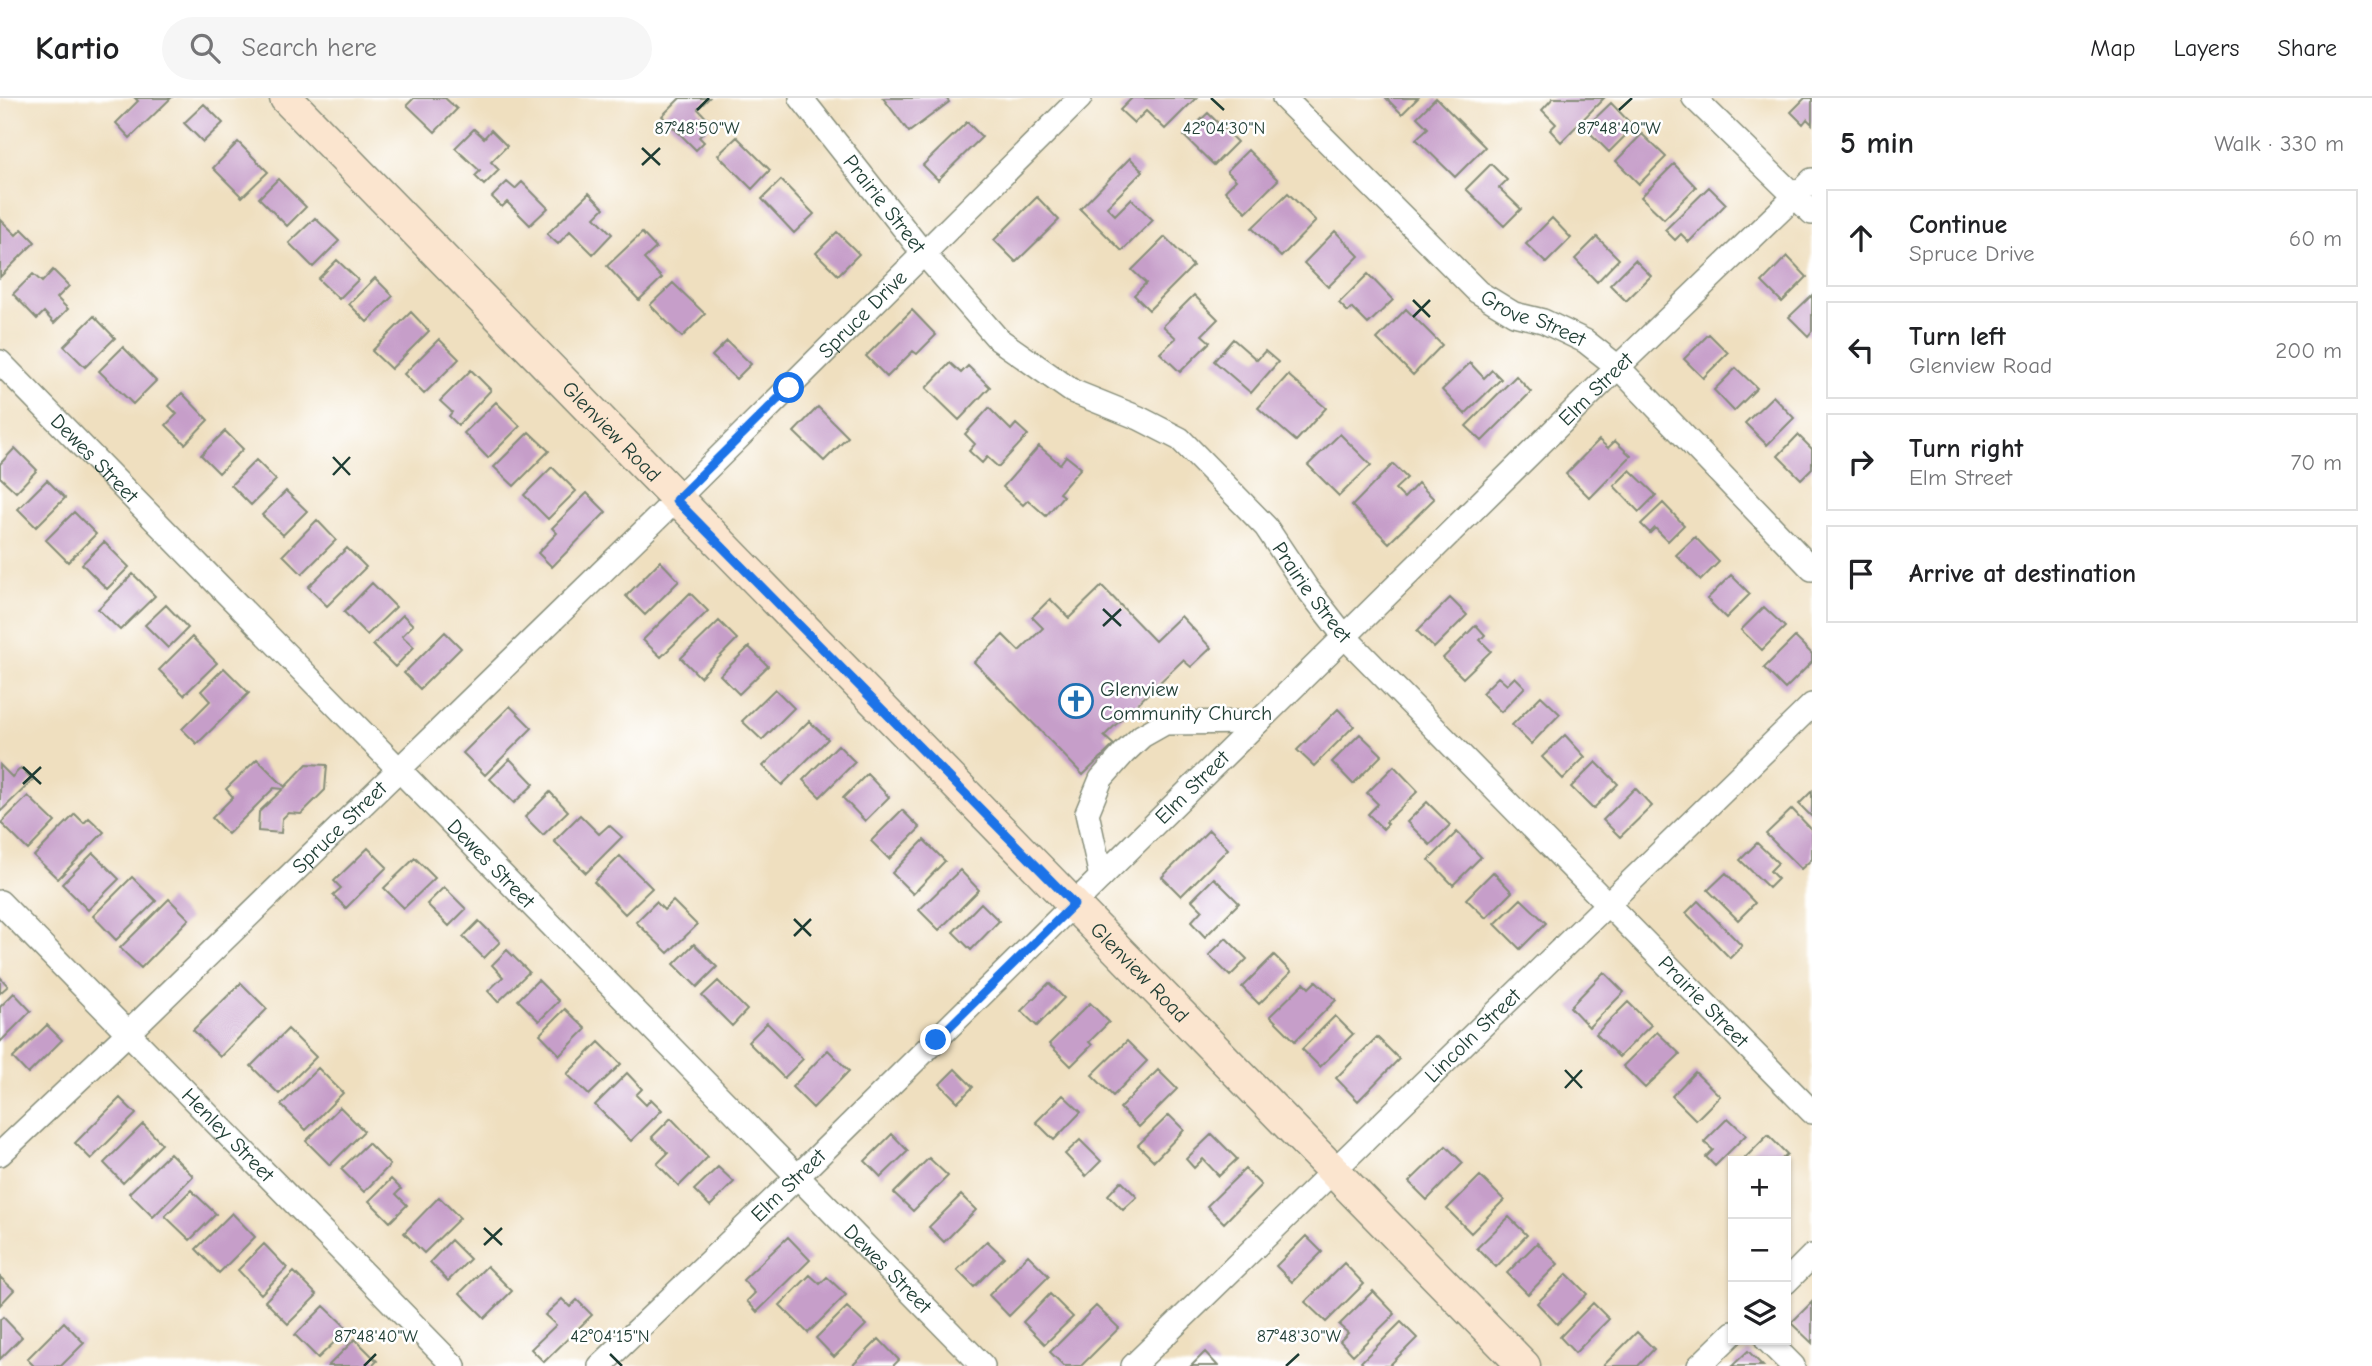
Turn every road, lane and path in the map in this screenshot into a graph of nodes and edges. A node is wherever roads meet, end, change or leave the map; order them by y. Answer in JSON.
{"nodes":[{"id":1,"x":286,"y":98,"type":"edge"},
{"id":2,"x":801,"y":98,"type":"edge"},
{"id":3,"x":1080,"y":98,"type":"edge"},
{"id":4,"x":1284,"y":98,"type":"edge"},
{"id":5,"x":1694,"y":98,"type":"edge"},
{"id":6,"x":1812,"y":180,"type":"edge"},
{"id":7,"x":1795,"y":196,"type":"junction"},
{"id":8,"x":1812,"y":213,"type":"edge"},
{"id":9,"x":924,"y":254,"type":"junction"},
{"id":10,"x":0,"y":362,"type":"edge"},
{"id":11,"x":1618,"y":368,"type":"junction"},
{"id":12,"x":676,"y":500,"type":"junction"},
{"id":13,"x":1812,"y":569,"type":"edge"},
{"id":14,"x":1345,"y":637,"type":"junction"},
{"id":15,"x":1812,"y":705,"type":"edge"},
{"id":16,"x":1258,"y":722,"type":"junction"},
{"id":17,"x":398,"y":769,"type":"junction"},
{"id":18,"x":1101,"y":877,"type":"junction"},
{"id":19,"x":0,"y":902,"type":"edge"},
{"id":20,"x":1074,"y":904,"type":"junction"},
{"id":21,"x":1608,"y":904,"type":"junction"},
{"id":22,"x":128,"y":1032,"type":"junction"},
{"id":23,"x":1812,"y":1112,"type":"edge"},
{"id":24,"x":0,"y":1154,"type":"edge"},
{"id":25,"x":1335,"y":1170,"type":"junction"},
{"id":26,"x":797,"y":1176,"type":"junction"},
{"id":27,"x":1812,"y":1256,"type":"edge"},
{"id":28,"x":1791,"y":1277,"type":"edge"},
{"id":29,"x":1728,"y":1338,"type":"edge"},
{"id":30,"x":1772,"y":1345,"type":"edge"},
{"id":31,"x":454,"y":1366,"type":"edge"},
{"id":32,"x":600,"y":1366,"type":"edge"},
{"id":33,"x":983,"y":1366,"type":"edge"},
{"id":34,"x":1133,"y":1366,"type":"edge"},
{"id":35,"x":1524,"y":1366,"type":"edge"},
{"id":36,"x":1699,"y":1366,"type":"edge"},
{"id":37,"x":1793,"y":1366,"type":"edge"}],
"edges":[{"from":1,"to":12,"type":"main road","name":"Glenview Road"},
{"from":2,"to":9,"type":"street","name":"Prairie Street"},
{"from":3,"to":9,"type":"street","name":"Spruce Drive"},
{"from":4,"to":11,"type":"street","name":"Grove Street"},
{"from":5,"to":7,"type":"street"},
{"from":6,"to":7,"type":"street","name":"Elm Street"},
{"from":7,"to":8,"type":"street"},
{"from":7,"to":11,"type":"street","name":"Elm Street"},
{"from":9,"to":12,"type":"street","name":"Spruce Drive"},
{"from":9,"to":14,"type":"street","name":"Prairie Street"},
{"from":10,"to":17,"type":"street","name":"Dewes Street"},
{"from":11,"to":13,"type":"street","name":"Grove Street"},
{"from":11,"to":14,"type":"street","name":"Elm Street"},
{"from":12,"to":17,"type":"street","name":"Spruce Street"},
{"from":12,"to":20,"type":"main road","name":"Glenview Road"},
{"from":14,"to":16,"type":"street","name":"Elm Street"},
{"from":14,"to":21,"type":"street","name":"Prairie Street"},
{"from":15,"to":21,"type":"street","name":"Lincoln Street"},
{"from":16,"to":18,"type":"street","name":"Elm Street"},
{"from":16,"to":18,"type":"street"},
{"from":17,"to":22,"type":"street","name":"Spruce Street"},
{"from":17,"to":26,"type":"street","name":"Dewes Street"},
{"from":18,"to":20,"type":"street","name":"Elm Street"},
{"from":19,"to":22,"type":"street","name":"Henley Street"},
{"from":20,"to":25,"type":"main road","name":"Glenview Road"},
{"from":20,"to":26,"type":"street","name":"Elm Street"},
{"from":21,"to":23,"type":"street","name":"Prairie Street"},
{"from":21,"to":25,"type":"street","name":"Lincoln Street"},
{"from":22,"to":24,"type":"street","name":"Spruce Street"},
{"from":22,"to":31,"type":"street","name":"Henley Street"},
{"from":25,"to":34,"type":"street","name":"Lincoln Street"},
{"from":25,"to":35,"type":"main road","name":"Glenview Road"},
{"from":26,"to":32,"type":"street","name":"Elm Street"},
{"from":26,"to":33,"type":"street","name":"Dewes Street"},
{"from":27,"to":28,"type":"street"},
{"from":29,"to":36,"type":"street"},
{"from":30,"to":37,"type":"street"}]}
